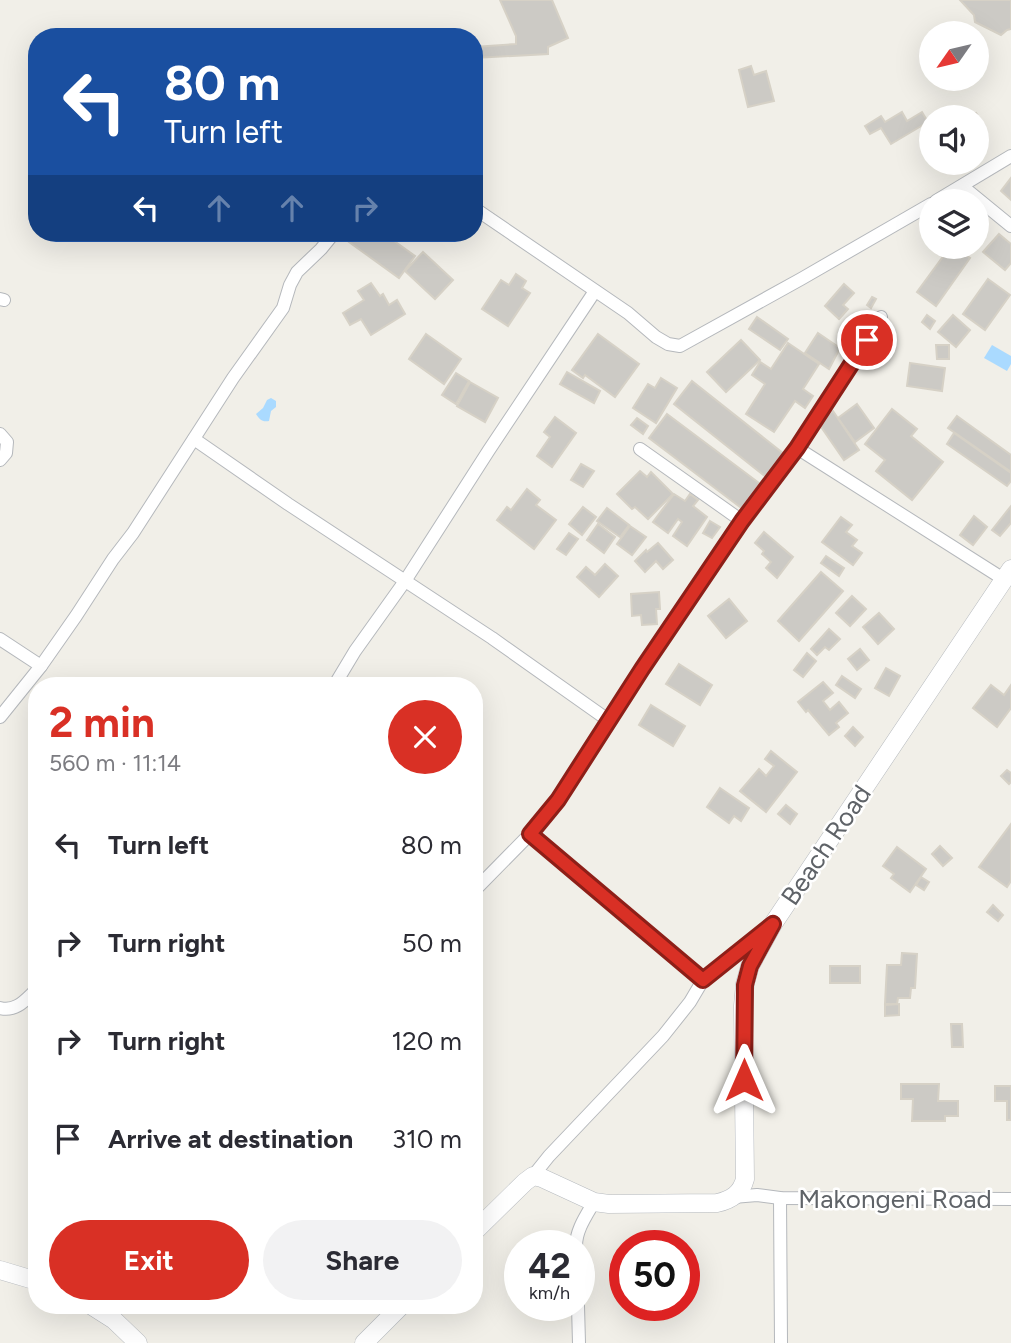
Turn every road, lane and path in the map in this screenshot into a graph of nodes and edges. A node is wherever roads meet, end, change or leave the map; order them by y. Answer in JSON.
{"nodes":[{"id":1,"x":1011,"y":156,"type":"edge"},
{"id":2,"x":962,"y":186,"type":"junction"},
{"id":3,"x":957,"y":189,"type":"edge"},
{"id":4,"x":919,"y":211,"type":"edge"},
{"id":5,"x":483,"y":214,"type":"edge"},
{"id":6,"x":1011,"y":226,"type":"edge"},
{"id":7,"x":327,"y":242,"type":"edge"},
{"id":8,"x":595,"y":291,"type":"junction"},
{"id":9,"x":881,"y":317,"type":"dead end"},
{"id":10,"x":0,"y":434,"type":"edge"},
{"id":11,"x":194,"y":439,"type":"junction"},
{"id":12,"x":797,"y":448,"type":"junction"},
{"id":13,"x":640,"y":449,"type":"dead end"},
{"id":14,"x":0,"y":460,"type":"edge"},
{"id":15,"x":742,"y":521,"type":"junction"},
{"id":16,"x":1008,"y":575,"type":"edge"},
{"id":17,"x":405,"y":581,"type":"junction"},
{"id":18,"x":0,"y":639,"type":"edge"},
{"id":19,"x":41,"y":666,"type":"junction"},
{"id":20,"x":32,"y":677,"type":"edge"},
{"id":21,"x":339,"y":677,"type":"edge"},
{"id":22,"x":28,"y":682,"type":"edge"},
{"id":23,"x":0,"y":716,"type":"edge"},
{"id":24,"x":608,"y":720,"type":"junction"},
{"id":25,"x":530,"y":834,"type":"junction"},
{"id":26,"x":483,"y":882,"type":"edge"},
{"id":27,"x":773,"y":924,"type":"junction"},
{"id":28,"x":703,"y":980,"type":"junction"},
{"id":29,"x":28,"y":997,"type":"edge"},
{"id":30,"x":0,"y":1008,"type":"edge"},
{"id":31,"x":533,"y":1177,"type":"junction"},
{"id":32,"x":733,"y":1197,"type":"junction"},
{"id":33,"x":780,"y":1198,"type":"junction"},
{"id":34,"x":1011,"y":1199,"type":"edge"},
{"id":35,"x":594,"y":1202,"type":"junction"},
{"id":36,"x":483,"y":1223,"type":"edge"},
{"id":37,"x":579,"y":1230,"type":"edge"},
{"id":38,"x":0,"y":1270,"type":"edge"},
{"id":39,"x":28,"y":1278,"type":"edge"},
{"id":40,"x":105,"y":1314,"type":"edge"},
{"id":41,"x":393,"y":1314,"type":"edge"},
{"id":42,"x":578,"y":1321,"type":"edge"},
{"id":43,"x":138,"y":1343,"type":"edge"},
{"id":44,"x":364,"y":1343,"type":"edge"},
{"id":45,"x":579,"y":1343,"type":"edge"},
{"id":46,"x":781,"y":1343,"type":"edge"}],
"edges":[{"from":1,"to":2,"type":"street"},
{"from":2,"to":3,"type":"street"},
{"from":2,"to":6,"type":"street"},
{"from":4,"to":8,"type":"street"},
{"from":5,"to":8,"type":"street"},
{"from":7,"to":11,"type":"street"},
{"from":8,"to":17,"type":"street"},
{"from":9,"to":12,"type":"street"},
{"from":10,"to":14,"type":"street"},
{"from":11,"to":17,"type":"street"},
{"from":11,"to":19,"type":"street"},
{"from":12,"to":15,"type":"street"},
{"from":12,"to":16,"type":"street"},
{"from":13,"to":15,"type":"street"},
{"from":15,"to":24,"type":"street"},
{"from":16,"to":27,"type":"main road","name":"Beach Road"},
{"from":17,"to":21,"type":"street"},
{"from":17,"to":24,"type":"street"},
{"from":18,"to":19,"type":"street"},
{"from":19,"to":20,"type":"street"},
{"from":22,"to":23,"type":"street"},
{"from":24,"to":25,"type":"street"},
{"from":25,"to":26,"type":"street"},
{"from":25,"to":28,"type":"street"},
{"from":27,"to":28,"type":"street"},
{"from":27,"to":32,"type":"main road","name":"Beach Road"},
{"from":28,"to":31,"type":"street"},
{"from":29,"to":30,"type":"street"},
{"from":31,"to":35,"type":"main road"},
{"from":31,"to":36,"type":"main road"},
{"from":32,"to":33,"type":"street","name":"Makongeni Road"},
{"from":32,"to":35,"type":"main road"},
{"from":33,"to":34,"type":"street","name":"Makongeni Road"},
{"from":33,"to":46,"type":"street"},
{"from":35,"to":37,"type":"street"},
{"from":38,"to":39,"type":"main road"},
{"from":40,"to":43,"type":"main road"},
{"from":41,"to":44,"type":"main road"},
{"from":42,"to":45,"type":"street"}]}
